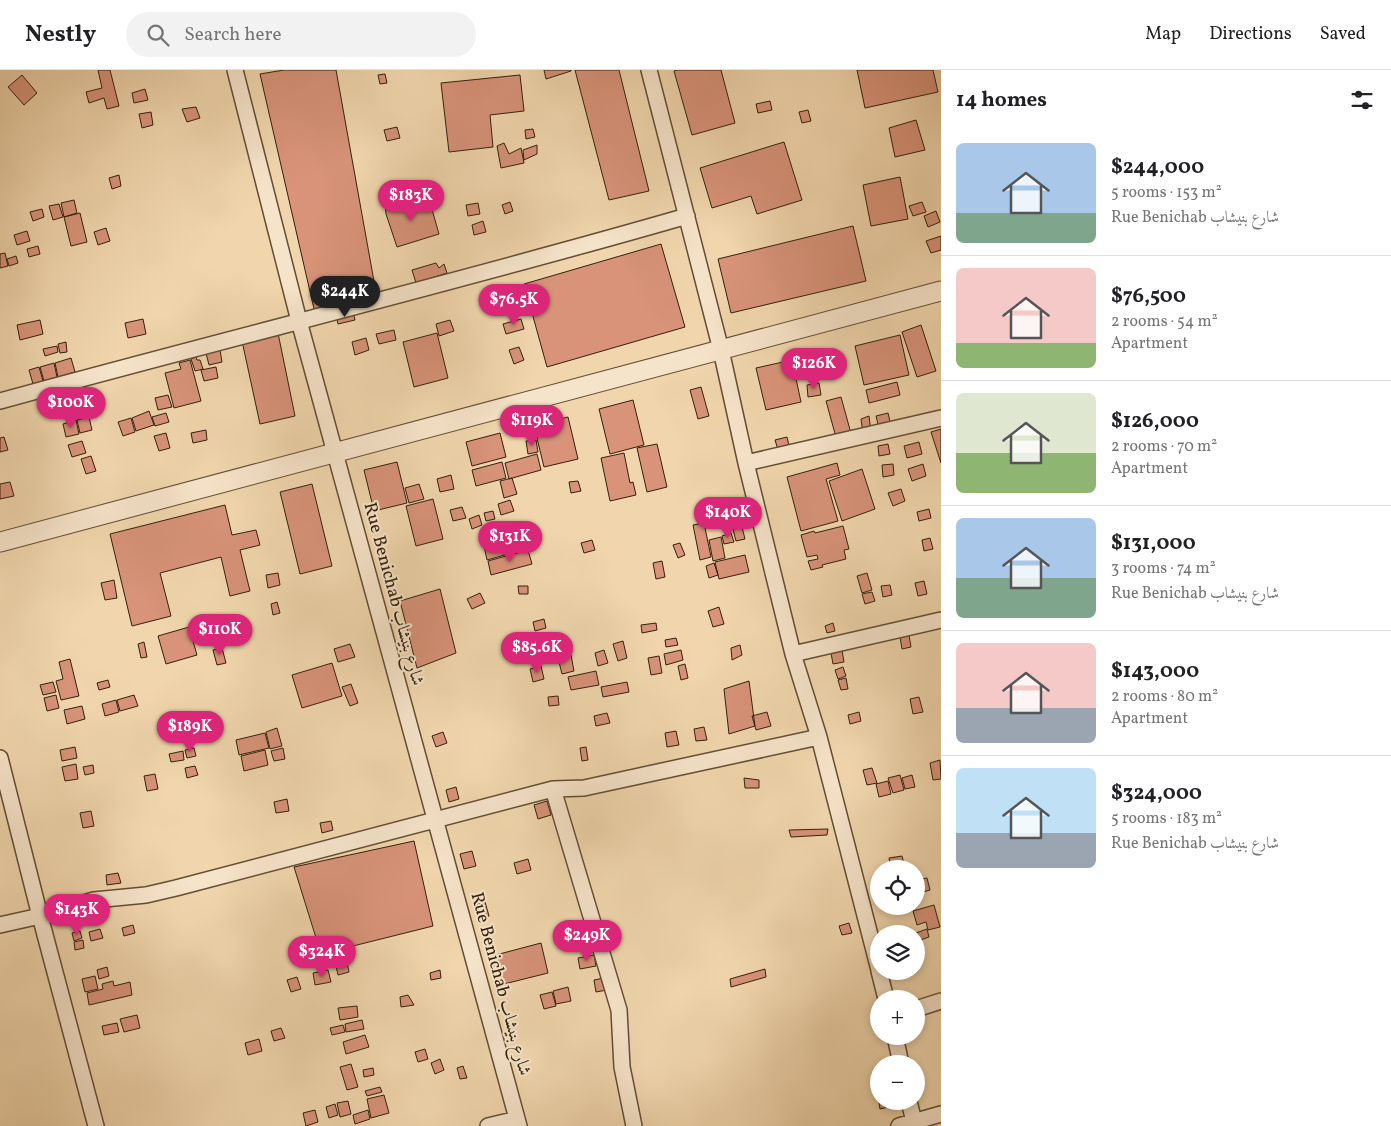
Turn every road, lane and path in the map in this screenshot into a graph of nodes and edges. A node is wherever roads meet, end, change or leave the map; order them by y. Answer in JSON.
{"nodes":[{"id":1,"x":235,"y":70,"type":"edge"},
{"id":2,"x":649,"y":70,"type":"edge"},
{"id":3,"x":687,"y":216,"type":"junction"},
{"id":4,"x":941,"y":291,"type":"edge"},
{"id":5,"x":299,"y":321,"type":"junction"},
{"id":6,"x":721,"y":350,"type":"junction"},
{"id":7,"x":0,"y":401,"type":"edge"},
{"id":8,"x":941,"y":418,"type":"edge"},
{"id":9,"x":335,"y":453,"type":"junction"},
{"id":10,"x":746,"y":463,"type":"junction"},
{"id":11,"x":0,"y":542,"type":"edge"},
{"id":12,"x":941,"y":620,"type":"edge"},
{"id":13,"x":793,"y":654,"type":"junction"},
{"id":14,"x":820,"y":737,"type":"junction"},
{"id":15,"x":0,"y":758,"type":"edge"},
{"id":16,"x":553,"y":789,"type":"junction"},
{"id":17,"x":435,"y":820,"type":"junction"},
{"id":18,"x":40,"y":916,"type":"junction"},
{"id":19,"x":0,"y":925,"type":"edge"},
{"id":20,"x":870,"y":934,"type":"edge"},
{"id":21,"x":941,"y":1001,"type":"edge"},
{"id":22,"x":925,"y":1006,"type":"edge"},
{"id":23,"x":909,"y":1110,"type":"edge"},
{"id":24,"x":941,"y":1114,"type":"edge"},
{"id":25,"x":518,"y":1123,"type":"edge"},
{"id":26,"x":909,"y":1125,"type":"edge"},
{"id":27,"x":96,"y":1126,"type":"edge"},
{"id":28,"x":488,"y":1126,"type":"edge"},
{"id":29,"x":634,"y":1126,"type":"edge"}],
"edges":[{"from":1,"to":5,"type":"street","name":"Rue Benichab شارع بنيشاب"},
{"from":2,"to":3,"type":"street"},
{"from":3,"to":5,"type":"street"},
{"from":3,"to":6,"type":"street"},
{"from":4,"to":6,"type":"street"},
{"from":5,"to":7,"type":"street"},
{"from":5,"to":9,"type":"street","name":"Rue Benichab شارع بنيشاب"},
{"from":6,"to":9,"type":"street"},
{"from":6,"to":10,"type":"street"},
{"from":8,"to":10,"type":"street"},
{"from":9,"to":11,"type":"street"},
{"from":9,"to":17,"type":"street","name":"Rue Benichab شارع بنيشاب"},
{"from":10,"to":13,"type":"street"},
{"from":12,"to":13,"type":"street"},
{"from":13,"to":14,"type":"street"},
{"from":14,"to":16,"type":"street"},
{"from":14,"to":20,"type":"street"},
{"from":15,"to":18,"type":"street"},
{"from":16,"to":17,"type":"street"},
{"from":16,"to":29,"type":"street"},
{"from":17,"to":18,"type":"street"},
{"from":17,"to":25,"type":"street","name":"Rue Benichab شارع بنيشاب"},
{"from":18,"to":19,"type":"street"},
{"from":18,"to":27,"type":"street"},
{"from":21,"to":22,"type":"street"},
{"from":23,"to":26,"type":"street"},
{"from":24,"to":26,"type":"street"},
{"from":25,"to":28,"type":"street"}]}
